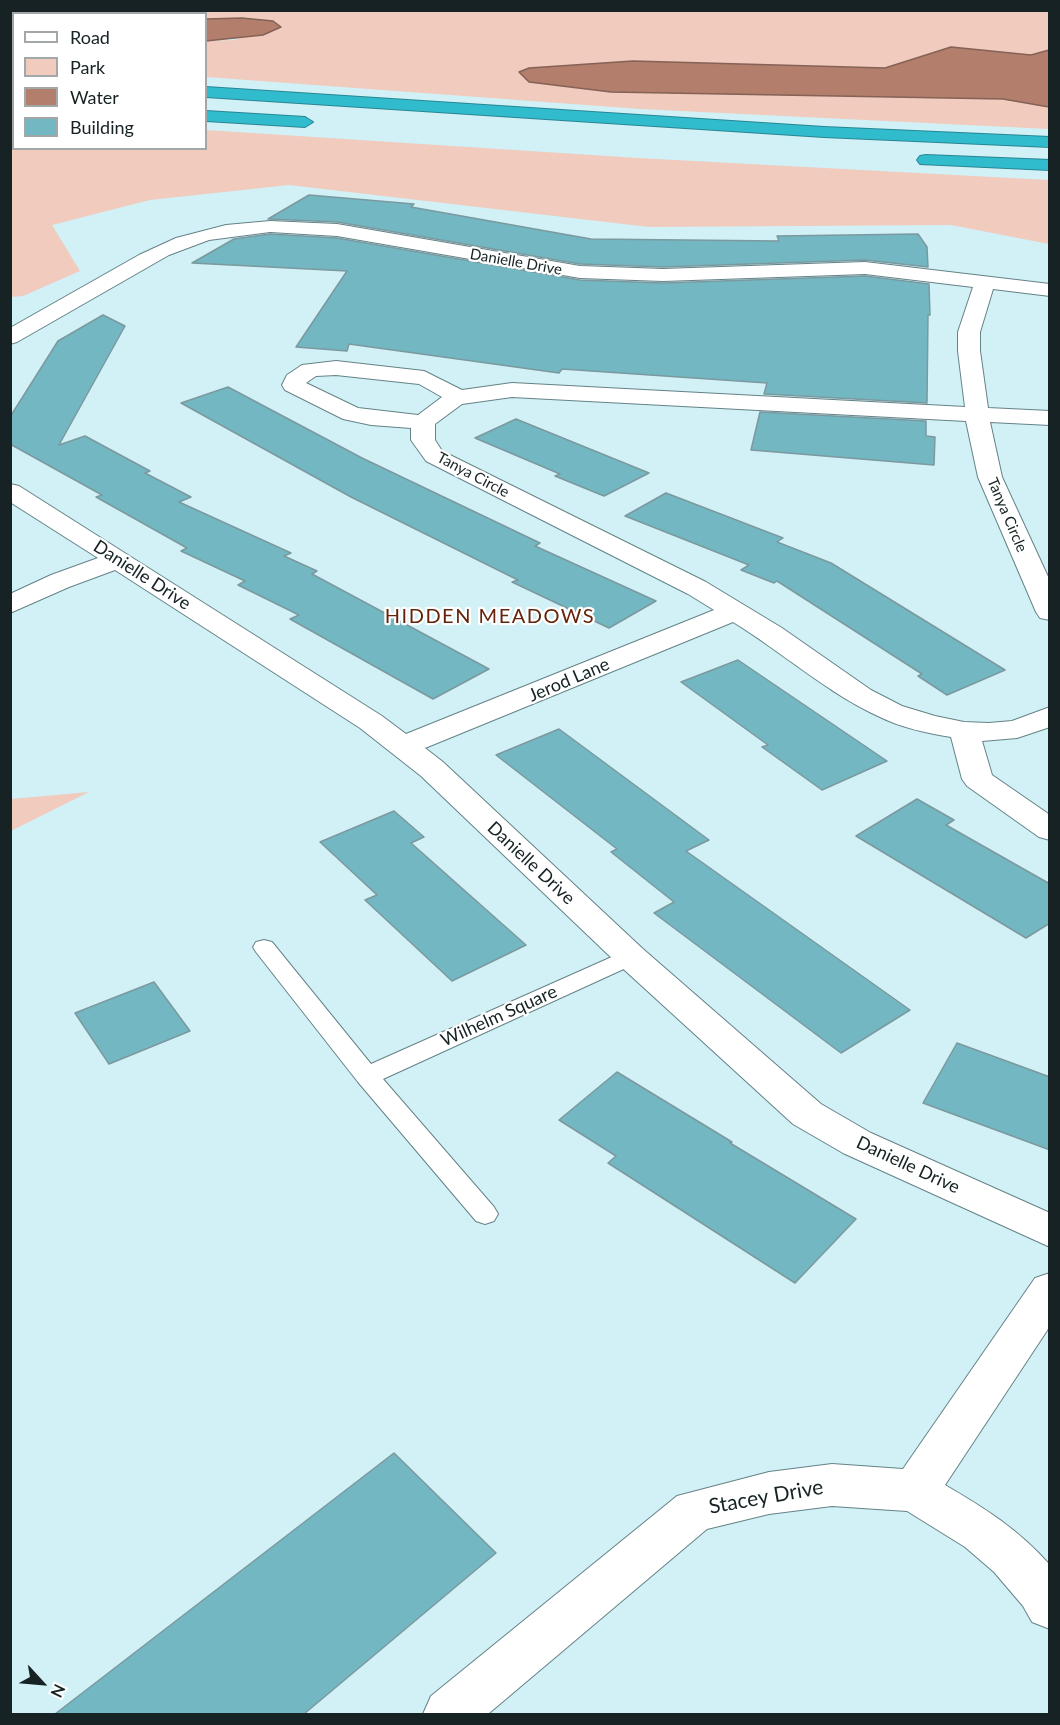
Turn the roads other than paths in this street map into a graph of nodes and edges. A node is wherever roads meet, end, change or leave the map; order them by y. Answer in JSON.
{"nodes":[{"id":1,"x":207,"y":93,"type":"edge"},
{"id":2,"x":207,"y":116,"type":"edge"},
{"id":3,"x":324,"y":123,"type":"dead end"},
{"id":4,"x":1050,"y":142,"type":"edge"},
{"id":5,"x":907,"y":159,"type":"dead end"},
{"id":6,"x":1050,"y":165,"type":"edge"},
{"id":7,"x":985,"y":282,"type":"junction"},
{"id":8,"x":1050,"y":290,"type":"edge"},
{"id":9,"x":10,"y":338,"type":"edge"},
{"id":10,"x":457,"y":396,"type":"junction"},
{"id":11,"x":977,"y":414,"type":"junction"},
{"id":12,"x":1050,"y":418,"type":"edge"},
{"id":13,"x":423,"y":422,"type":"junction"},
{"id":14,"x":10,"y":491,"type":"edge"},
{"id":15,"x":118,"y":560,"type":"junction"},
{"id":16,"x":13,"y":602,"type":"edge"},
{"id":17,"x":733,"y":612,"type":"junction"},
{"id":18,"x":1050,"y":612,"type":"edge"},
{"id":19,"x":1047,"y":721,"type":"edge"},
{"id":20,"x":964,"y":731,"type":"junction"},
{"id":21,"x":404,"y":746,"type":"junction"},
{"id":22,"x":1050,"y":830,"type":"edge"},
{"id":23,"x":264,"y":947,"type":"dead end"},
{"id":24,"x":631,"y":957,"type":"junction"},
{"id":25,"x":367,"y":1076,"type":"junction"},
{"id":26,"x":485,"y":1215,"type":"dead end"},
{"id":27,"x":1050,"y":1231,"type":"edge"},
{"id":28,"x":1050,"y":1290,"type":"edge"},
{"id":29,"x":915,"y":1491,"type":"junction"},
{"id":30,"x":1050,"y":1605,"type":"edge"},
{"id":31,"x":449,"y":1714,"type":"edge"}],
"edges":[{"from":1,"to":4,"type":"highway"},
{"from":2,"to":3,"type":"highway"},
{"from":5,"to":6,"type":"highway"},
{"from":7,"to":8,"type":"street","name":"Danielle Drive"},
{"from":7,"to":9,"type":"street","name":"Danielle Drive"},
{"from":7,"to":11,"type":"street","name":"Tanya Circle"},
{"from":10,"to":11,"type":"street"},
{"from":10,"to":13,"type":"street"},
{"from":10,"to":13,"type":"street"},
{"from":11,"to":12,"type":"street"},
{"from":11,"to":18,"type":"street","name":"Tanya Circle"},
{"from":13,"to":17,"type":"street","name":"Tanya Circle"},
{"from":14,"to":15,"type":"street","name":"Danielle Drive"},
{"from":15,"to":16,"type":"street"},
{"from":15,"to":21,"type":"street","name":"Danielle Drive"},
{"from":17,"to":20,"type":"street","name":"Tanya Circle"},
{"from":17,"to":21,"type":"street","name":"Jerod Lane"},
{"from":19,"to":20,"type":"street","name":"Tanya Circle"},
{"from":20,"to":22,"type":"street"},
{"from":21,"to":24,"type":"street","name":"Danielle Drive"},
{"from":23,"to":25,"type":"lane"},
{"from":24,"to":25,"type":"lane","name":"Wilhelm Square"},
{"from":24,"to":27,"type":"street","name":"Danielle Drive"},
{"from":25,"to":26,"type":"lane"},
{"from":28,"to":29,"type":"street"},
{"from":29,"to":30,"type":"street"},
{"from":29,"to":31,"type":"street","name":"Stacey Drive"}]}
